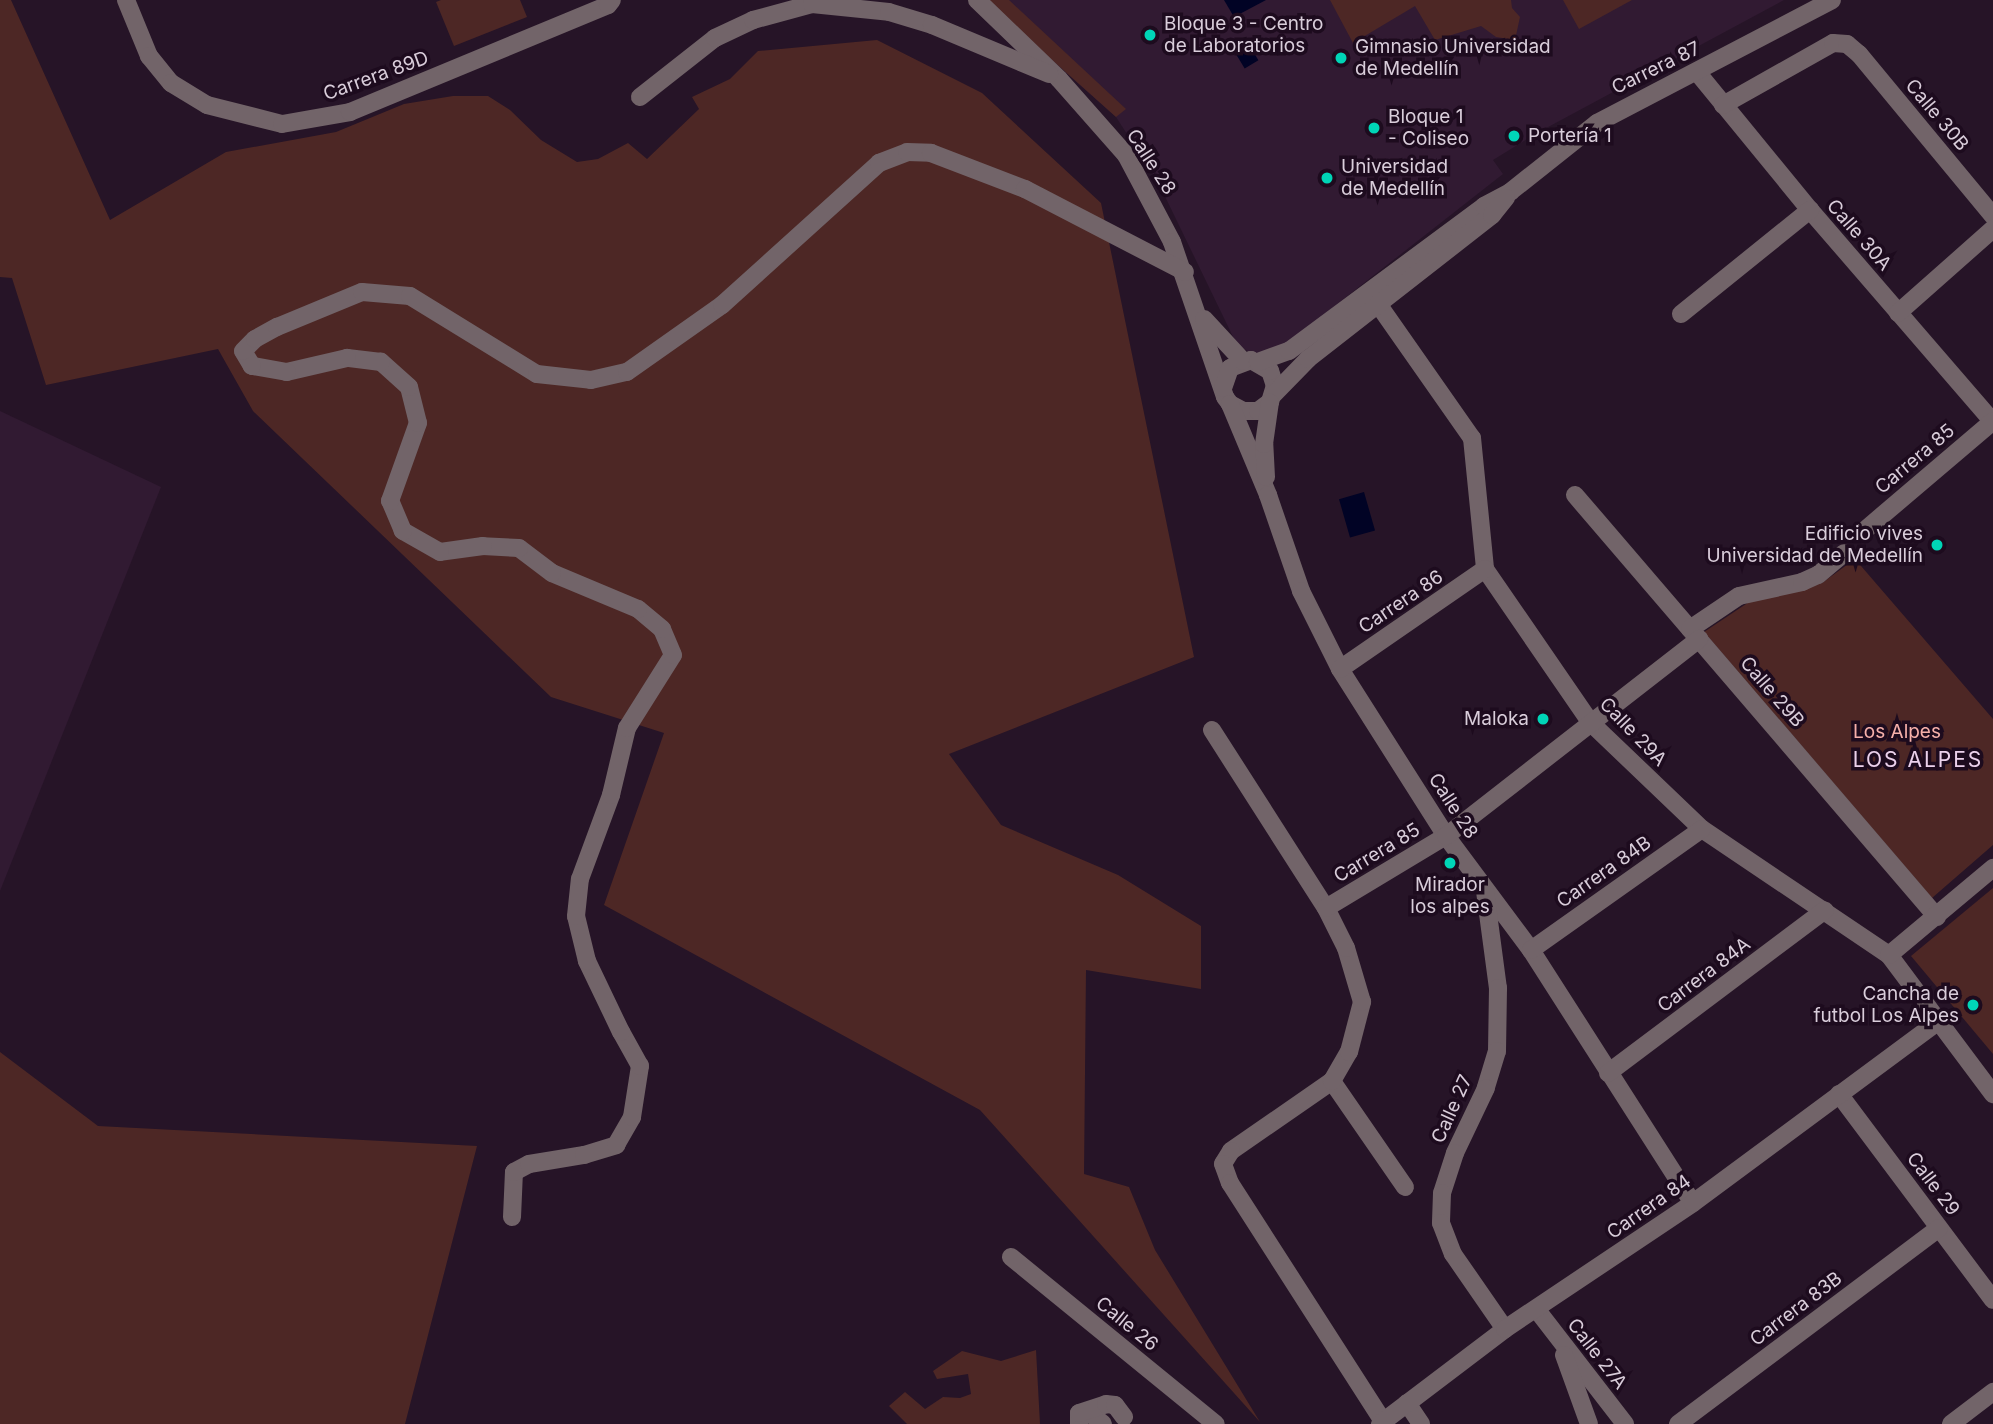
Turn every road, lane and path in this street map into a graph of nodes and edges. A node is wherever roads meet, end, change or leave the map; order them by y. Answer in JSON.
{"nodes":[{"id":1,"x":127,"y":0,"type":"edge"},
{"id":2,"x":977,"y":0,"type":"edge"},
{"id":3,"x":1832,"y":0,"type":"edge"},
{"id":4,"x":810,"y":2,"type":"edge"},
{"id":5,"x":610,"y":3,"type":"edge"},
{"id":6,"x":1697,"y":72,"type":"junction"},
{"id":7,"x":1059,"y":79,"type":"junction"},
{"id":8,"x":640,"y":97,"type":"dead end"},
{"id":9,"x":1723,"y":106,"type":"junction"},
{"id":10,"x":1510,"y":192,"type":"junction"},
{"id":11,"x":1810,"y":210,"type":"junction"},
{"id":12,"x":1993,"y":216,"type":"edge"},
{"id":13,"x":1993,"y":229,"type":"edge"},
{"id":14,"x":1185,"y":272,"type":"junction"},
{"id":15,"x":1378,"y":304,"type":"junction"},
{"id":16,"x":1196,"y":307,"type":"junction"},
{"id":17,"x":1898,"y":313,"type":"junction"},
{"id":18,"x":1681,"y":314,"type":"dead end"},
{"id":19,"x":1251,"y":361,"type":"junction"},
{"id":20,"x":1226,"y":396,"type":"junction"},
{"id":21,"x":1272,"y":398,"type":"junction"},
{"id":22,"x":1993,"y":422,"type":"edge"},
{"id":23,"x":1268,"y":495,"type":"junction"},
{"id":24,"x":1576,"y":495,"type":"dead end"},
{"id":25,"x":1865,"y":530,"type":"dead end"},
{"id":26,"x":1844,"y":553,"type":"dead end"},
{"id":27,"x":1485,"y":569,"type":"junction"},
{"id":28,"x":1695,"y":634,"type":"junction"},
{"id":29,"x":1340,"y":668,"type":"junction"},
{"id":30,"x":1591,"y":723,"type":"junction"},
{"id":31,"x":1212,"y":730,"type":"dead end"},
{"id":32,"x":1702,"y":829,"type":"junction"},
{"id":33,"x":1446,"y":836,"type":"junction"},
{"id":34,"x":1993,"y":868,"type":"edge"},
{"id":35,"x":1485,"y":888,"type":"junction"},
{"id":36,"x":1326,"y":908,"type":"junction"},
{"id":37,"x":1825,"y":910,"type":"junction"},
{"id":38,"x":1937,"y":917,"type":"junction"},
{"id":39,"x":1531,"y":950,"type":"junction"},
{"id":40,"x":1889,"y":955,"type":"junction"},
{"id":41,"x":1940,"y":1020,"type":"junction"},
{"id":42,"x":1608,"y":1073,"type":"junction"},
{"id":43,"x":1332,"y":1081,"type":"junction"},
{"id":44,"x":1990,"y":1082,"type":"edge"},
{"id":45,"x":1839,"y":1094,"type":"junction"},
{"id":46,"x":1405,"y":1187,"type":"dead end"},
{"id":47,"x":1693,"y":1203,"type":"junction"},
{"id":48,"x":512,"y":1217,"type":"dead end"},
{"id":49,"x":1939,"y":1228,"type":"junction"},
{"id":50,"x":1012,"y":1257,"type":"dead end"},
{"id":51,"x":1993,"y":1300,"type":"edge"},
{"id":52,"x":1537,"y":1310,"type":"junction"},
{"id":53,"x":1505,"y":1329,"type":"junction"},
{"id":54,"x":1559,"y":1339,"type":"junction"},
{"id":55,"x":1993,"y":1392,"type":"edge"},
{"id":56,"x":1407,"y":1403,"type":"junction"},
{"id":57,"x":1124,"y":1417,"type":"dead end"},
{"id":58,"x":1091,"y":1419,"type":"edge"},
{"id":59,"x":1206,"y":1421,"type":"edge"},
{"id":60,"x":1382,"y":1423,"type":"edge"},
{"id":61,"x":1421,"y":1424,"type":"edge"},
{"id":62,"x":1588,"y":1424,"type":"edge"},
{"id":63,"x":1625,"y":1424,"type":"edge"},
{"id":64,"x":1678,"y":1424,"type":"edge"},
{"id":65,"x":1951,"y":1424,"type":"edge"}],
"edges":[{"from":1,"to":5,"type":"street","name":"Carrera 89D"},
{"from":2,"to":7,"type":"street","name":"Calle 28"},
{"from":3,"to":6,"type":"street","name":"Carrera 87"},
{"from":4,"to":7,"type":"street"},
{"from":4,"to":8,"type":"street"},
{"from":6,"to":9,"type":"street","name":"Calle 30A"},
{"from":6,"to":10,"type":"street","name":"Carrera 87"},
{"from":7,"to":14,"type":"street","name":"Calle 28"},
{"from":9,"to":11,"type":"street","name":"Calle 30A"},
{"from":9,"to":12,"type":"street","name":"Calle 30B"},
{"from":10,"to":15,"type":"street","name":"Carrera 87"},
{"from":10,"to":19,"type":"street","name":"Carrera 87"},
{"from":11,"to":17,"type":"street","name":"Calle 30A"},
{"from":11,"to":18,"type":"street"},
{"from":13,"to":17,"type":"street"},
{"from":14,"to":16,"type":"street","name":"Calle 28"},
{"from":14,"to":48,"type":"street"},
{"from":15,"to":21,"type":"street","name":"Carrera 87"},
{"from":15,"to":27,"type":"street","name":"Calle 29A"},
{"from":16,"to":19,"type":"street"},
{"from":16,"to":20,"type":"street","name":"Calle 28"},
{"from":17,"to":22,"type":"street","name":"Calle 30A"},
{"from":19,"to":20,"type":"street"},
{"from":19,"to":21,"type":"street"},
{"from":20,"to":21,"type":"street"},
{"from":20,"to":23,"type":"street","name":"Calle 28"},
{"from":21,"to":23,"type":"street"},
{"from":22,"to":25,"type":"street","name":"Carrera 85"},
{"from":23,"to":29,"type":"street","name":"Calle 28"},
{"from":24,"to":28,"type":"street","name":"Calle 29B"},
{"from":26,"to":28,"type":"street","name":"Carrera 85"},
{"from":27,"to":29,"type":"street","name":"Carrera 86"},
{"from":27,"to":30,"type":"street","name":"Calle 29A"},
{"from":28,"to":30,"type":"street","name":"Carrera 85"},
{"from":28,"to":38,"type":"street","name":"Calle 29B"},
{"from":29,"to":33,"type":"street","name":"Calle 28"},
{"from":30,"to":32,"type":"street","name":"Calle 29A"},
{"from":30,"to":33,"type":"street","name":"Carrera 85"},
{"from":31,"to":36,"type":"street"},
{"from":32,"to":37,"type":"street","name":"Calle 29A"},
{"from":32,"to":39,"type":"street","name":"Carrera 84B"},
{"from":33,"to":35,"type":"street","name":"Calle 28"},
{"from":33,"to":36,"type":"street","name":"Carrera 85"},
{"from":34,"to":38,"type":"street"},
{"from":35,"to":39,"type":"street","name":"Calle 28"},
{"from":35,"to":53,"type":"street","name":"Calle 27"},
{"from":36,"to":43,"type":"street","name":"Carrera 85"},
{"from":37,"to":40,"type":"street","name":"Calle 29A"},
{"from":37,"to":42,"type":"street","name":"Carrera 84A"},
{"from":38,"to":40,"type":"street"},
{"from":39,"to":42,"type":"street","name":"Calle 28"},
{"from":40,"to":41,"type":"street","name":"Calle 29A"},
{"from":41,"to":44,"type":"street","name":"Calle 29A"},
{"from":41,"to":45,"type":"street","name":"Carrera 84"},
{"from":42,"to":47,"type":"street","name":"Calle 28"},
{"from":43,"to":46,"type":"street"},
{"from":43,"to":60,"type":"street"},
{"from":45,"to":47,"type":"street","name":"Carrera 84"},
{"from":45,"to":49,"type":"street","name":"Calle 29"},
{"from":47,"to":52,"type":"street","name":"Carrera 84"},
{"from":49,"to":51,"type":"street","name":"Calle 29"},
{"from":49,"to":64,"type":"street","name":"Carrera 83B"},
{"from":50,"to":59,"type":"street","name":"Calle 26"},
{"from":52,"to":53,"type":"street","name":"Carrera 84"},
{"from":52,"to":54,"type":"street","name":"Calle 27A"},
{"from":53,"to":56,"type":"street","name":"Carrera 84"},
{"from":54,"to":62,"type":"street"},
{"from":54,"to":63,"type":"street","name":"Calle 27A"},
{"from":55,"to":65,"type":"street"},
{"from":56,"to":60,"type":"street","name":"Carrera 84"},
{"from":56,"to":61,"type":"street"},
{"from":57,"to":58,"type":"street"}]}
